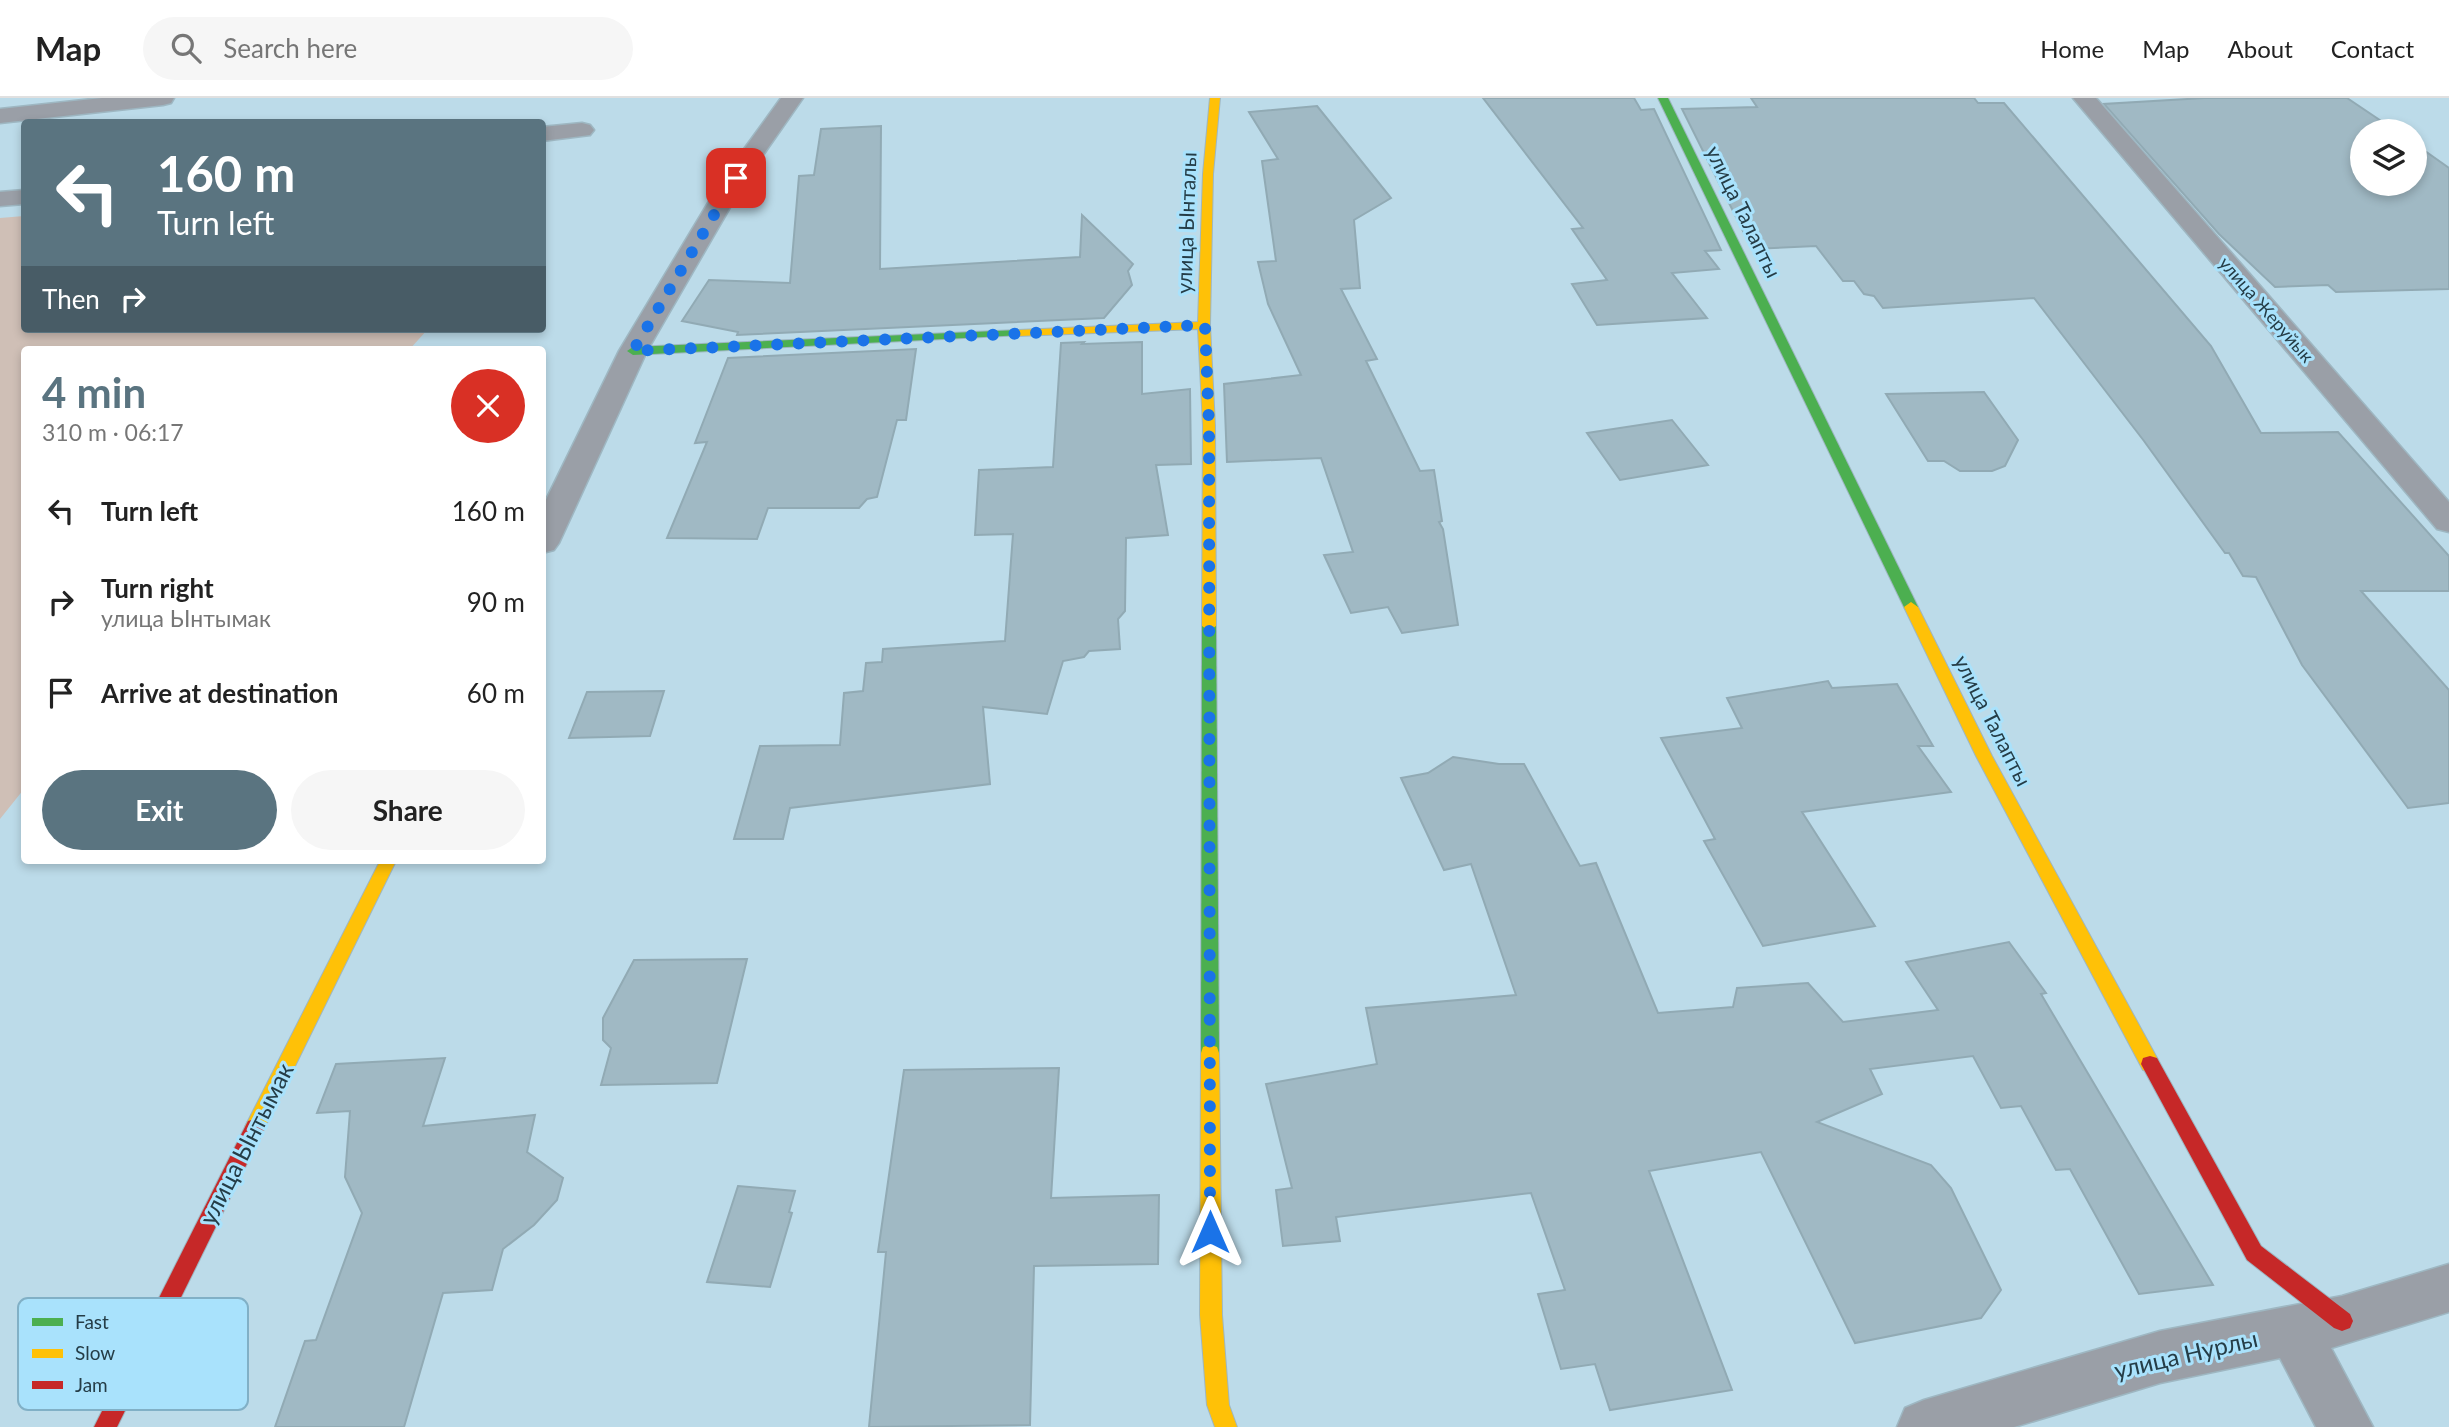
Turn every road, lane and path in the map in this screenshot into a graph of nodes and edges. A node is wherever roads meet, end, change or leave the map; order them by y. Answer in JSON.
{"nodes":[{"id":1,"x":163,"y":98,"type":"edge"},
{"id":2,"x":792,"y":98,"type":"edge"},
{"id":3,"x":1215,"y":98,"type":"edge"},
{"id":4,"x":1663,"y":98,"type":"edge"},
{"id":5,"x":2084,"y":98,"type":"edge"},
{"id":6,"x":0,"y":116,"type":"edge"},
{"id":7,"x":582,"y":130,"type":"dead end"},
{"id":8,"x":546,"y":134,"type":"edge"},
{"id":9,"x":21,"y":197,"type":"edge"},
{"id":10,"x":0,"y":199,"type":"edge"},
{"id":11,"x":1205,"y":325,"type":"junction"},
{"id":12,"x":633,"y":351,"type":"junction"},
{"id":13,"x":2449,"y":522,"type":"edge"},
{"id":14,"x":546,"y":535,"type":"edge"},
{"id":15,"x":386,"y":864,"type":"edge"},
{"id":16,"x":2449,"y":1288,"type":"edge"},
{"id":17,"x":170,"y":1298,"type":"edge"},
{"id":18,"x":2317,"y":1326,"type":"junction"},
{"id":19,"x":114,"y":1410,"type":"edge"},
{"id":20,"x":1221,"y":1420,"type":"edge"},
{"id":21,"x":105,"y":1427,"type":"edge"},
{"id":22,"x":1924,"y":1427,"type":"edge"},
{"id":23,"x":2346,"y":1427,"type":"edge"}],
"edges":[{"from":1,"to":6,"type":"street"},
{"from":2,"to":12,"type":"street"},
{"from":3,"to":11,"type":"street","name":"улица Ынталы"},
{"from":4,"to":18,"type":"street","name":"улица Талапты"},
{"from":5,"to":13,"type":"street","name":"улица Жеруйык"},
{"from":7,"to":8,"type":"street"},
{"from":9,"to":10,"type":"street"},
{"from":11,"to":12,"type":"street"},
{"from":11,"to":20,"type":"street","name":"улица Ынталы"},
{"from":12,"to":14,"type":"street"},
{"from":15,"to":17,"type":"street","name":"улица Ынтымак"},
{"from":16,"to":18,"type":"street","name":"улица Нурлы"},
{"from":18,"to":22,"type":"street","name":"улица Нурлы"},
{"from":18,"to":23,"type":"street"},
{"from":19,"to":21,"type":"street","name":"улица Ынтымак"}]}
